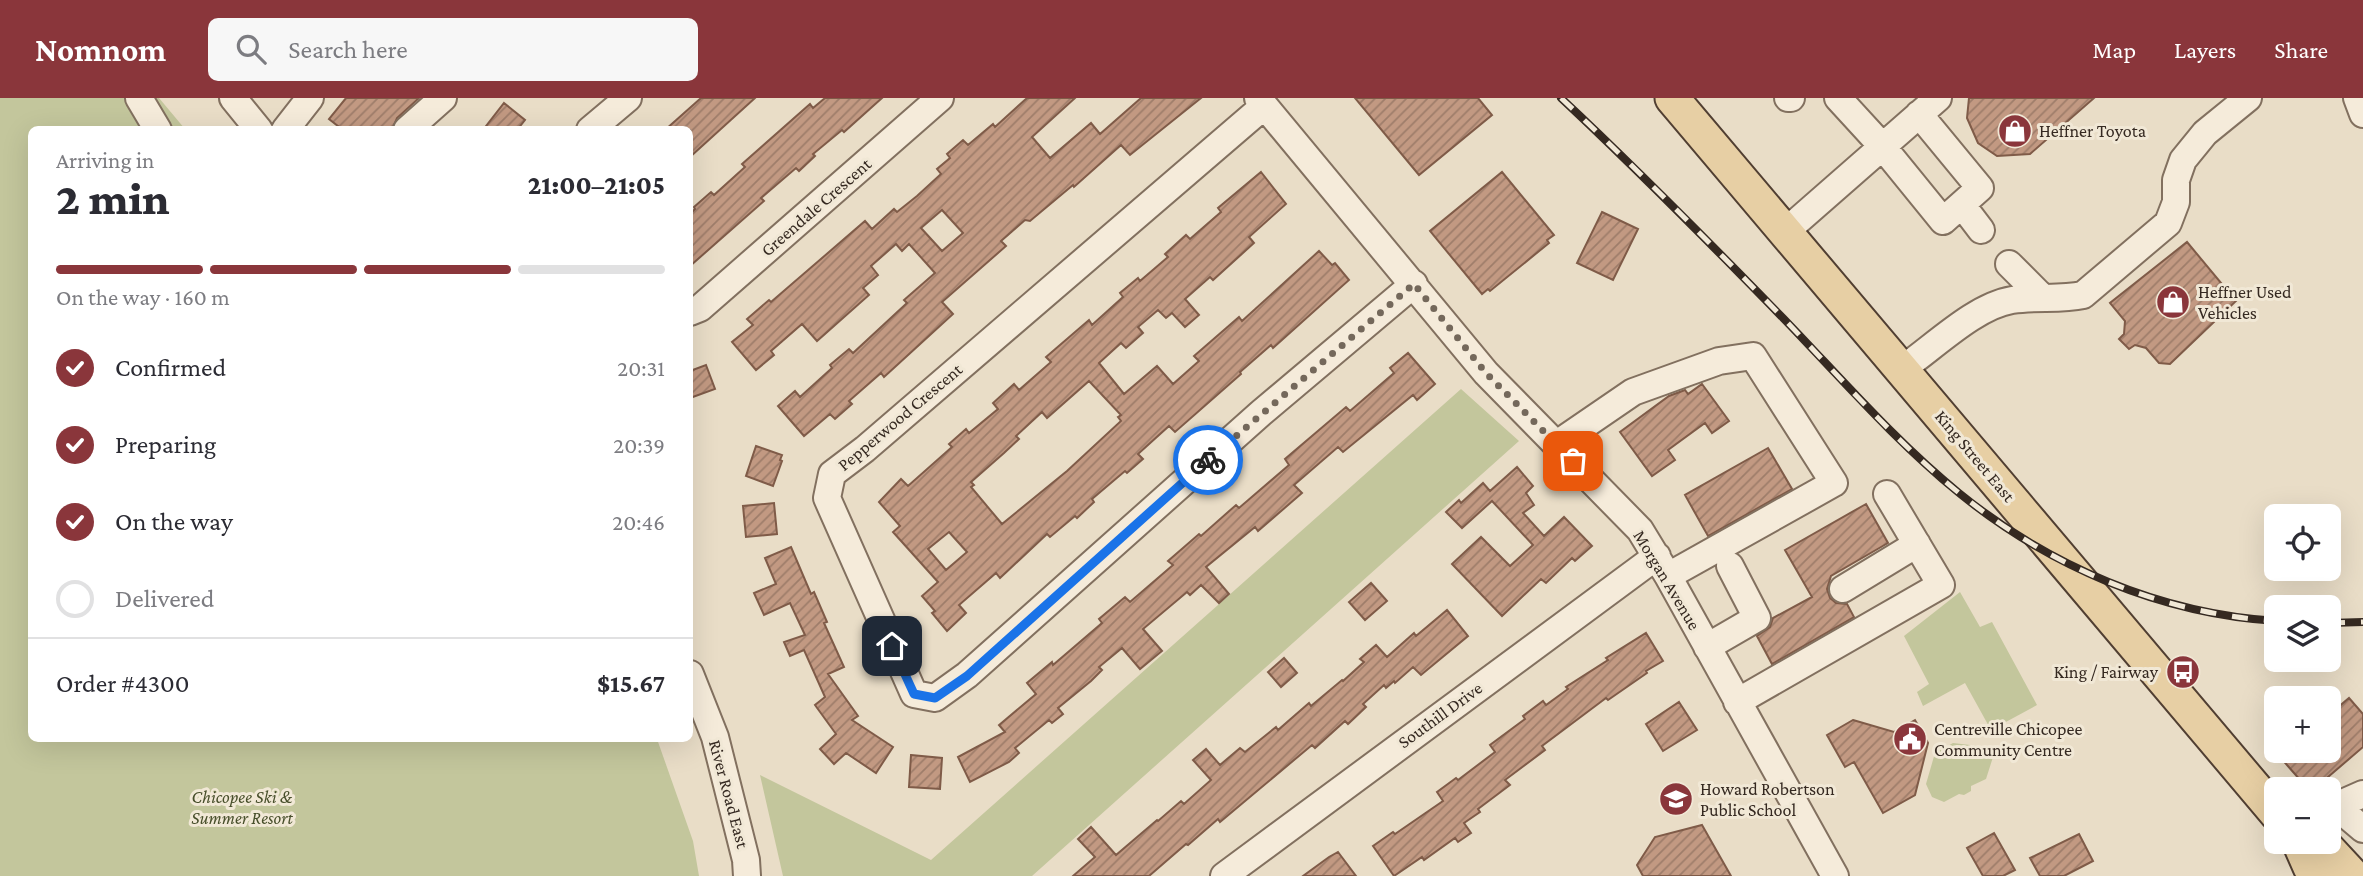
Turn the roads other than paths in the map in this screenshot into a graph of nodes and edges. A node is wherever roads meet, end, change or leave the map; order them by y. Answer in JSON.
{"nodes":[{"id":1,"x":139,"y":98,"type":"edge"},
{"id":2,"x":233,"y":98,"type":"edge"},
{"id":3,"x":310,"y":98,"type":"edge"},
{"id":4,"x":443,"y":98,"type":"edge"},
{"id":5,"x":628,"y":98,"type":"edge"},
{"id":6,"x":940,"y":98,"type":"edge"},
{"id":7,"x":1672,"y":98,"type":"edge"},
{"id":8,"x":1838,"y":98,"type":"edge"},
{"id":9,"x":2248,"y":98,"type":"edge"},
{"id":10,"x":2357,"y":98,"type":"edge"},
{"id":11,"x":1261,"y":102,"type":"edge"},
{"id":12,"x":1928,"y":106,"type":"edge"},
{"id":13,"x":2363,"y":114,"type":"edge"},
{"id":14,"x":156,"y":126,"type":"edge"},
{"id":15,"x":255,"y":126,"type":"edge"},
{"id":16,"x":288,"y":126,"type":"edge"},
{"id":17,"x":412,"y":126,"type":"edge"},
{"id":18,"x":595,"y":126,"type":"edge"},
{"id":19,"x":1882,"y":146,"type":"junction"},
{"id":20,"x":1962,"y":205,"type":"junction"},
{"id":21,"x":1981,"y":230,"type":"dead end"},
{"id":22,"x":1786,"y":232,"type":"junction"},
{"id":23,"x":2009,"y":264,"type":"dead end"},
{"id":24,"x":1414,"y":284,"type":"junction"},
{"id":25,"x":2043,"y":298,"type":"junction"},
{"id":26,"x":693,"y":311,"type":"edge"},
{"id":27,"x":1902,"y":369,"type":"junction"},
{"id":28,"x":1557,"y":444,"type":"junction"},
{"id":29,"x":1887,"y":494,"type":"dead end"},
{"id":30,"x":1917,"y":544,"type":"junction"},
{"id":31,"x":1662,"y":566,"type":"junction"},
{"id":32,"x":1730,"y":566,"type":"dead end"},
{"id":33,"x":1843,"y":589,"type":"dead end"},
{"id":34,"x":1707,"y":647,"type":"junction"},
{"id":35,"x":693,"y":682,"type":"edge"},
{"id":36,"x":1737,"y":702,"type":"junction"},
{"id":37,"x":2264,"y":799,"type":"edge"},
{"id":38,"x":2350,"y":801,"type":"edge"},
{"id":39,"x":2363,"y":829,"type":"edge"},
{"id":40,"x":2304,"y":854,"type":"edge"},
{"id":41,"x":2333,"y":854,"type":"edge"},
{"id":42,"x":747,"y":876,"type":"edge"},
{"id":43,"x":1224,"y":876,"type":"edge"},
{"id":44,"x":1835,"y":876,"type":"edge"},
{"id":45,"x":2318,"y":876,"type":"edge"},
{"id":46,"x":2353,"y":876,"type":"edge"}],
"edges":[{"from":1,"to":14,"type":"street"},
{"from":2,"to":15,"type":"street"},
{"from":3,"to":16,"type":"street"},
{"from":4,"to":17,"type":"street"},
{"from":5,"to":18,"type":"street"},
{"from":6,"to":26,"type":"street","name":"Greendale Crescent"},
{"from":7,"to":22,"type":"main road","name":"King Street East"},
{"from":8,"to":19,"type":"street"},
{"from":9,"to":25,"type":"street"},
{"from":10,"to":13,"type":"street"},
{"from":11,"to":24,"type":"street","name":"Morgan Avenue"},
{"from":11,"to":24,"type":"street","name":"Pepperwood Crescent"},
{"from":12,"to":19,"type":"street"},
{"from":12,"to":20,"type":"street"},
{"from":19,"to":20,"type":"street"},
{"from":19,"to":22,"type":"street"},
{"from":20,"to":21,"type":"street"},
{"from":22,"to":27,"type":"main road","name":"King Street East"},
{"from":23,"to":25,"type":"street"},
{"from":24,"to":28,"type":"street","name":"Morgan Avenue"},
{"from":25,"to":27,"type":"street"},
{"from":27,"to":37,"type":"main road","name":"King Street East"},
{"from":28,"to":31,"type":"street","name":"Morgan Avenue"},
{"from":28,"to":31,"type":"street","name":"Southill Drive"},
{"from":29,"to":30,"type":"street"},
{"from":30,"to":33,"type":"street"},
{"from":30,"to":36,"type":"street"},
{"from":31,"to":34,"type":"street","name":"Morgan Avenue"},
{"from":31,"to":43,"type":"street","name":"Southill Drive"},
{"from":32,"to":34,"type":"street"},
{"from":34,"to":36,"type":"street","name":"Morgan Avenue"},
{"from":35,"to":42,"type":"street","name":"River Road East"},
{"from":36,"to":44,"type":"street","name":"Morgan Avenue"},
{"from":38,"to":39,"type":"street"},
{"from":40,"to":45,"type":"main road"},
{"from":41,"to":46,"type":"main road"}]}
